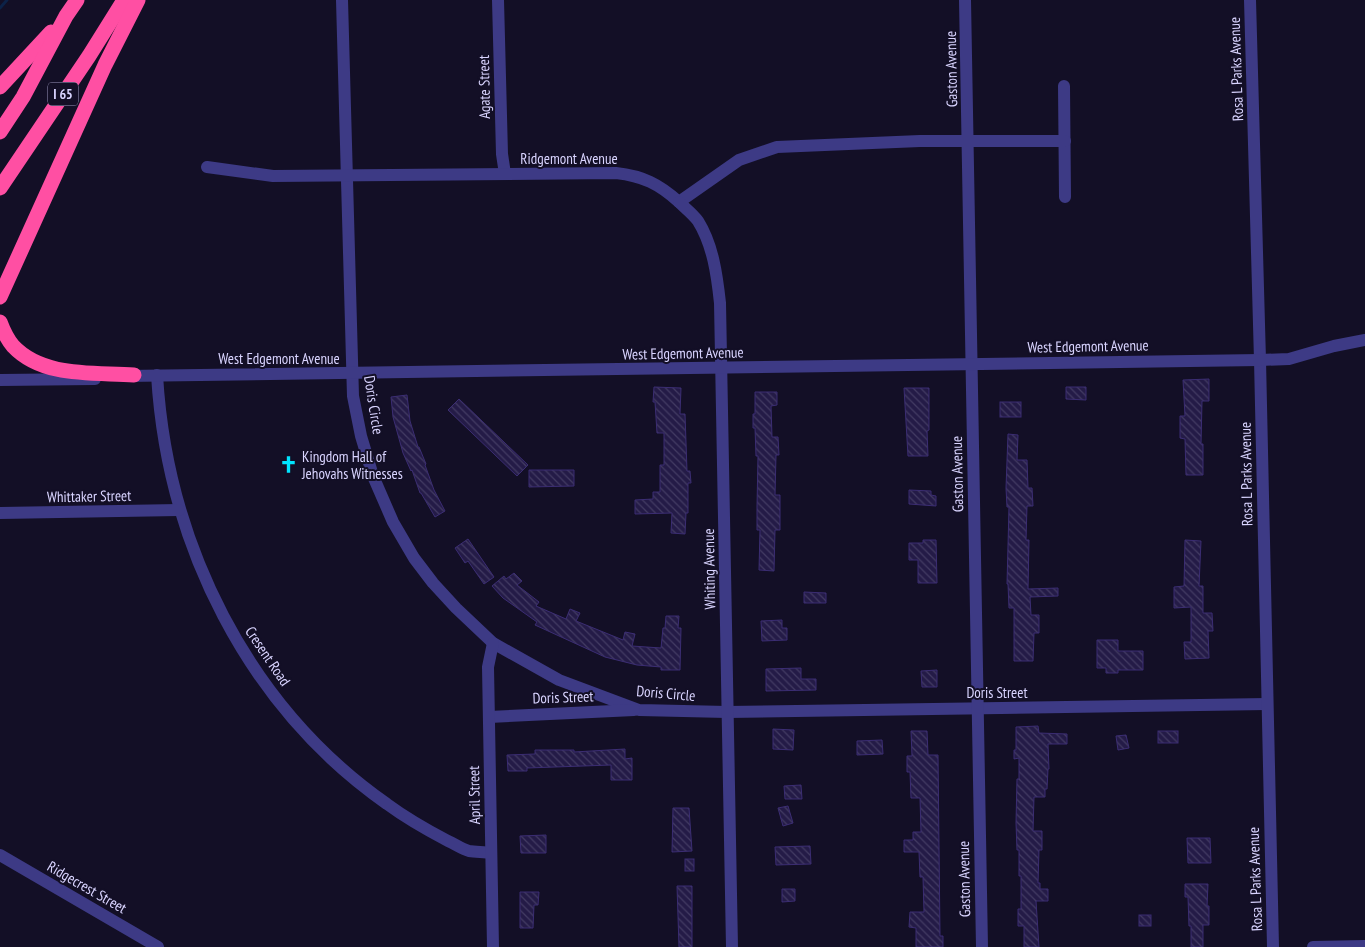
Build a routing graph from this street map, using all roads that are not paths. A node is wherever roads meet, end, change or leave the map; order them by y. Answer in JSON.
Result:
{"nodes":[{"id":1,"x":77,"y":0,"type":"edge"},
{"id":2,"x":124,"y":0,"type":"edge"},
{"id":3,"x":138,"y":0,"type":"edge"},
{"id":4,"x":342,"y":0,"type":"edge"},
{"id":5,"x":498,"y":0,"type":"edge"},
{"id":6,"x":965,"y":0,"type":"edge"},
{"id":7,"x":1250,"y":0,"type":"edge"},
{"id":8,"x":66,"y":16,"type":"junction"},
{"id":9,"x":1064,"y":86,"type":"dead end"},
{"id":10,"x":0,"y":87,"type":"edge"},
{"id":11,"x":0,"y":132,"type":"edge"},
{"id":12,"x":1065,"y":141,"type":"junction"},
{"id":13,"x":968,"y":142,"type":"junction"},
{"id":14,"x":207,"y":167,"type":"dead end"},
{"id":15,"x":505,"y":174,"type":"junction"},
{"id":16,"x":346,"y":176,"type":"junction"},
{"id":17,"x":0,"y":188,"type":"edge"},
{"id":18,"x":1065,"y":197,"type":"dead end"},
{"id":19,"x":679,"y":202,"type":"junction"},
{"id":20,"x":2,"y":292,"type":"edge"},
{"id":21,"x":0,"y":321,"type":"edge"},
{"id":22,"x":1365,"y":340,"type":"edge"},
{"id":23,"x":1260,"y":360,"type":"junction"},
{"id":24,"x":971,"y":364,"type":"junction"},
{"id":25,"x":722,"y":368,"type":"junction"},
{"id":26,"x":353,"y":374,"type":"junction"},
{"id":27,"x":134,"y":375,"type":"junction"},
{"id":28,"x":157,"y":375,"type":"junction"},
{"id":29,"x":0,"y":380,"type":"edge"},
{"id":30,"x":179,"y":510,"type":"junction"},
{"id":31,"x":0,"y":514,"type":"edge"},
{"id":32,"x":493,"y":643,"type":"junction"},
{"id":33,"x":1267,"y":704,"type":"junction"},
{"id":34,"x":978,"y":708,"type":"junction"},
{"id":35,"x":639,"y":710,"type":"junction"},
{"id":36,"x":727,"y":712,"type":"junction"},
{"id":37,"x":489,"y":718,"type":"junction"},
{"id":38,"x":491,"y":852,"type":"junction"},
{"id":39,"x":0,"y":855,"type":"edge"},
{"id":40,"x":1365,"y":946,"type":"edge"},
{"id":41,"x":158,"y":947,"type":"edge"},
{"id":42,"x":493,"y":947,"type":"edge"},
{"id":43,"x":732,"y":947,"type":"edge"},
{"id":44,"x":982,"y":947,"type":"edge"},
{"id":45,"x":1273,"y":947,"type":"edge"},
{"id":46,"x":1313,"y":947,"type":"edge"}],
"edges":[{"from":1,"to":8,"type":"highway","number":"I 65"},
{"from":2,"to":17,"type":"highway","number":"I 65"},
{"from":3,"to":20,"type":"highway"},
{"from":4,"to":16,"type":"street","name":"Doris Circle"},
{"from":5,"to":15,"type":"street","name":"Agate Street"},
{"from":6,"to":13,"type":"street","name":"Gaston Avenue"},
{"from":7,"to":23,"type":"street","name":"Rosa L Parks Avenue"},
{"from":8,"to":10,"type":"highway"},
{"from":8,"to":11,"type":"highway","number":"I 65"},
{"from":9,"to":12,"type":"street"},
{"from":12,"to":13,"type":"street"},
{"from":12,"to":18,"type":"street"},
{"from":13,"to":19,"type":"street"},
{"from":13,"to":24,"type":"street","name":"Gaston Avenue"},
{"from":14,"to":16,"type":"street","name":"Ridgemont Avenue"},
{"from":15,"to":16,"type":"street","name":"Ridgemont Avenue"},
{"from":15,"to":19,"type":"street","name":"Ridgemont Avenue"},
{"from":16,"to":26,"type":"street","name":"Doris Circle"},
{"from":19,"to":25,"type":"street","name":"Whiting Avenue"},
{"from":20,"to":21,"type":"highway"},
{"from":21,"to":27,"type":"highway"},
{"from":22,"to":23,"type":"street","name":"West Edgemont Avenue"},
{"from":23,"to":24,"type":"street","name":"West Edgemont Avenue"},
{"from":23,"to":33,"type":"street","name":"Rosa L Parks Avenue"},
{"from":24,"to":25,"type":"street","name":"West Edgemont Avenue"},
{"from":24,"to":34,"type":"street","name":"Gaston Avenue"},
{"from":25,"to":26,"type":"street","name":"West Edgemont Avenue"},
{"from":25,"to":36,"type":"street","name":"Whiting Avenue"},
{"from":26,"to":28,"type":"street","name":"West Edgemont Avenue"},
{"from":26,"to":32,"type":"street","name":"Doris Circle"},
{"from":27,"to":28,"type":"street","name":"West Edgemont Avenue"},
{"from":27,"to":29,"type":"street","name":"West Edgemont Avenue"},
{"from":28,"to":30,"type":"street","name":"Cresent Road"},
{"from":30,"to":31,"type":"street","name":"Whittaker Street"},
{"from":30,"to":38,"type":"street","name":"Cresent Road"},
{"from":32,"to":35,"type":"street","name":"Doris Circle"},
{"from":32,"to":37,"type":"street","name":"April Street"},
{"from":33,"to":34,"type":"street","name":"Doris Street"},
{"from":33,"to":45,"type":"street","name":"Rosa L Parks Avenue"},
{"from":34,"to":36,"type":"street","name":"Doris Street"},
{"from":34,"to":44,"type":"street","name":"Gaston Avenue"},
{"from":35,"to":36,"type":"street","name":"Doris Circle"},
{"from":35,"to":37,"type":"street","name":"Doris Street"},
{"from":36,"to":43,"type":"street","name":"Whiting Avenue"},
{"from":37,"to":38,"type":"street","name":"April Street"},
{"from":38,"to":42,"type":"street","name":"April Street"},
{"from":39,"to":41,"type":"street","name":"Ridgecrest Street"},
{"from":40,"to":46,"type":"street"}]}
